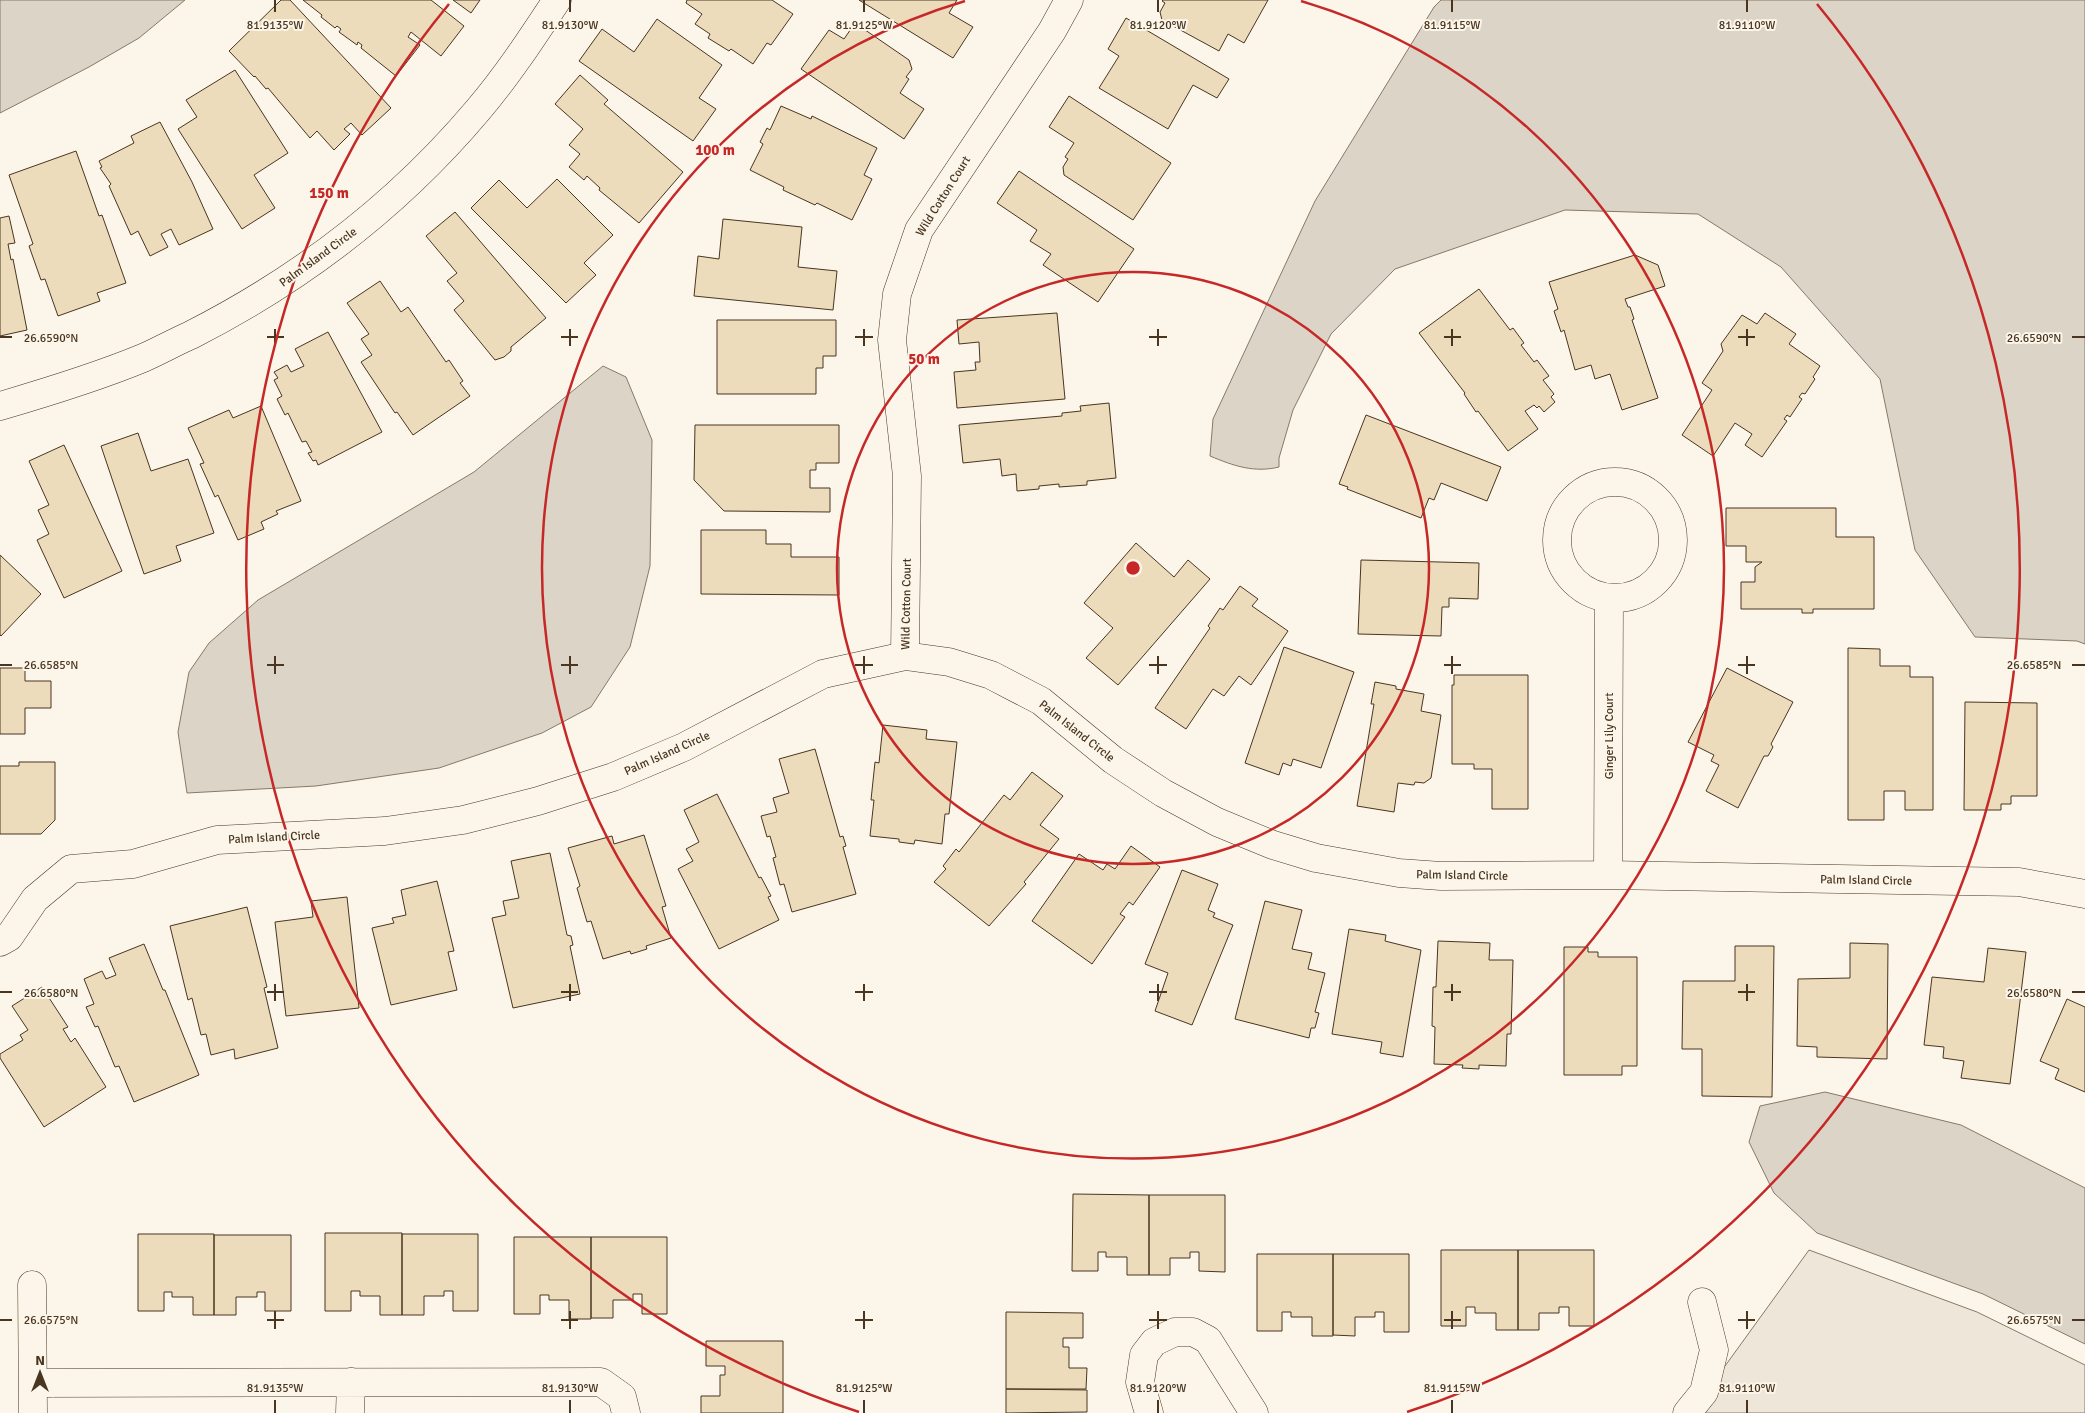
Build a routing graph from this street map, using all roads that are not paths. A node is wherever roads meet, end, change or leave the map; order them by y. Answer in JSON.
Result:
{"nodes":[{"id":1,"x":557,"y":0,"type":"edge"},
{"id":2,"x":1069,"y":0,"type":"edge"},
{"id":3,"x":0,"y":406,"type":"edge"},
{"id":4,"x":1610,"y":598,"type":"junction"},
{"id":5,"x":905,"y":656,"type":"junction"},
{"id":6,"x":1608,"y":875,"type":"junction"},
{"id":7,"x":2085,"y":894,"type":"edge"},
{"id":8,"x":0,"y":942,"type":"edge"},
{"id":9,"x":32,"y":1285,"type":"dead end"},
{"id":10,"x":1702,"y":1302,"type":"dead end"},
{"id":11,"x":351,"y":1382,"type":"junction"},
{"id":12,"x":33,"y":1383,"type":"junction"},
{"id":13,"x":33,"y":1413,"type":"edge"},
{"id":14,"x":350,"y":1413,"type":"edge"},
{"id":15,"x":626,"y":1413,"type":"edge"},
{"id":16,"x":1149,"y":1413,"type":"edge"},
{"id":17,"x":1254,"y":1413,"type":"edge"},
{"id":18,"x":1687,"y":1413,"type":"edge"}],
"edges":[{"from":1,"to":3,"type":"street","name":"Palm Island Circle"},
{"from":2,"to":5,"type":"street","name":"Wild Cotton Court"},
{"from":4,"to":4,"type":"street"},
{"from":4,"to":6,"type":"street","name":"Ginger Lily Court"},
{"from":5,"to":6,"type":"street","name":"Palm Island Circle"},
{"from":5,"to":8,"type":"street","name":"Palm Island Circle"},
{"from":6,"to":7,"type":"street","name":"Palm Island Circle"},
{"from":9,"to":12,"type":"street"},
{"from":10,"to":18,"type":"street"},
{"from":11,"to":12,"type":"street"},
{"from":11,"to":14,"type":"street"},
{"from":11,"to":15,"type":"street"},
{"from":12,"to":13,"type":"street"},
{"from":16,"to":17,"type":"street"}]}
